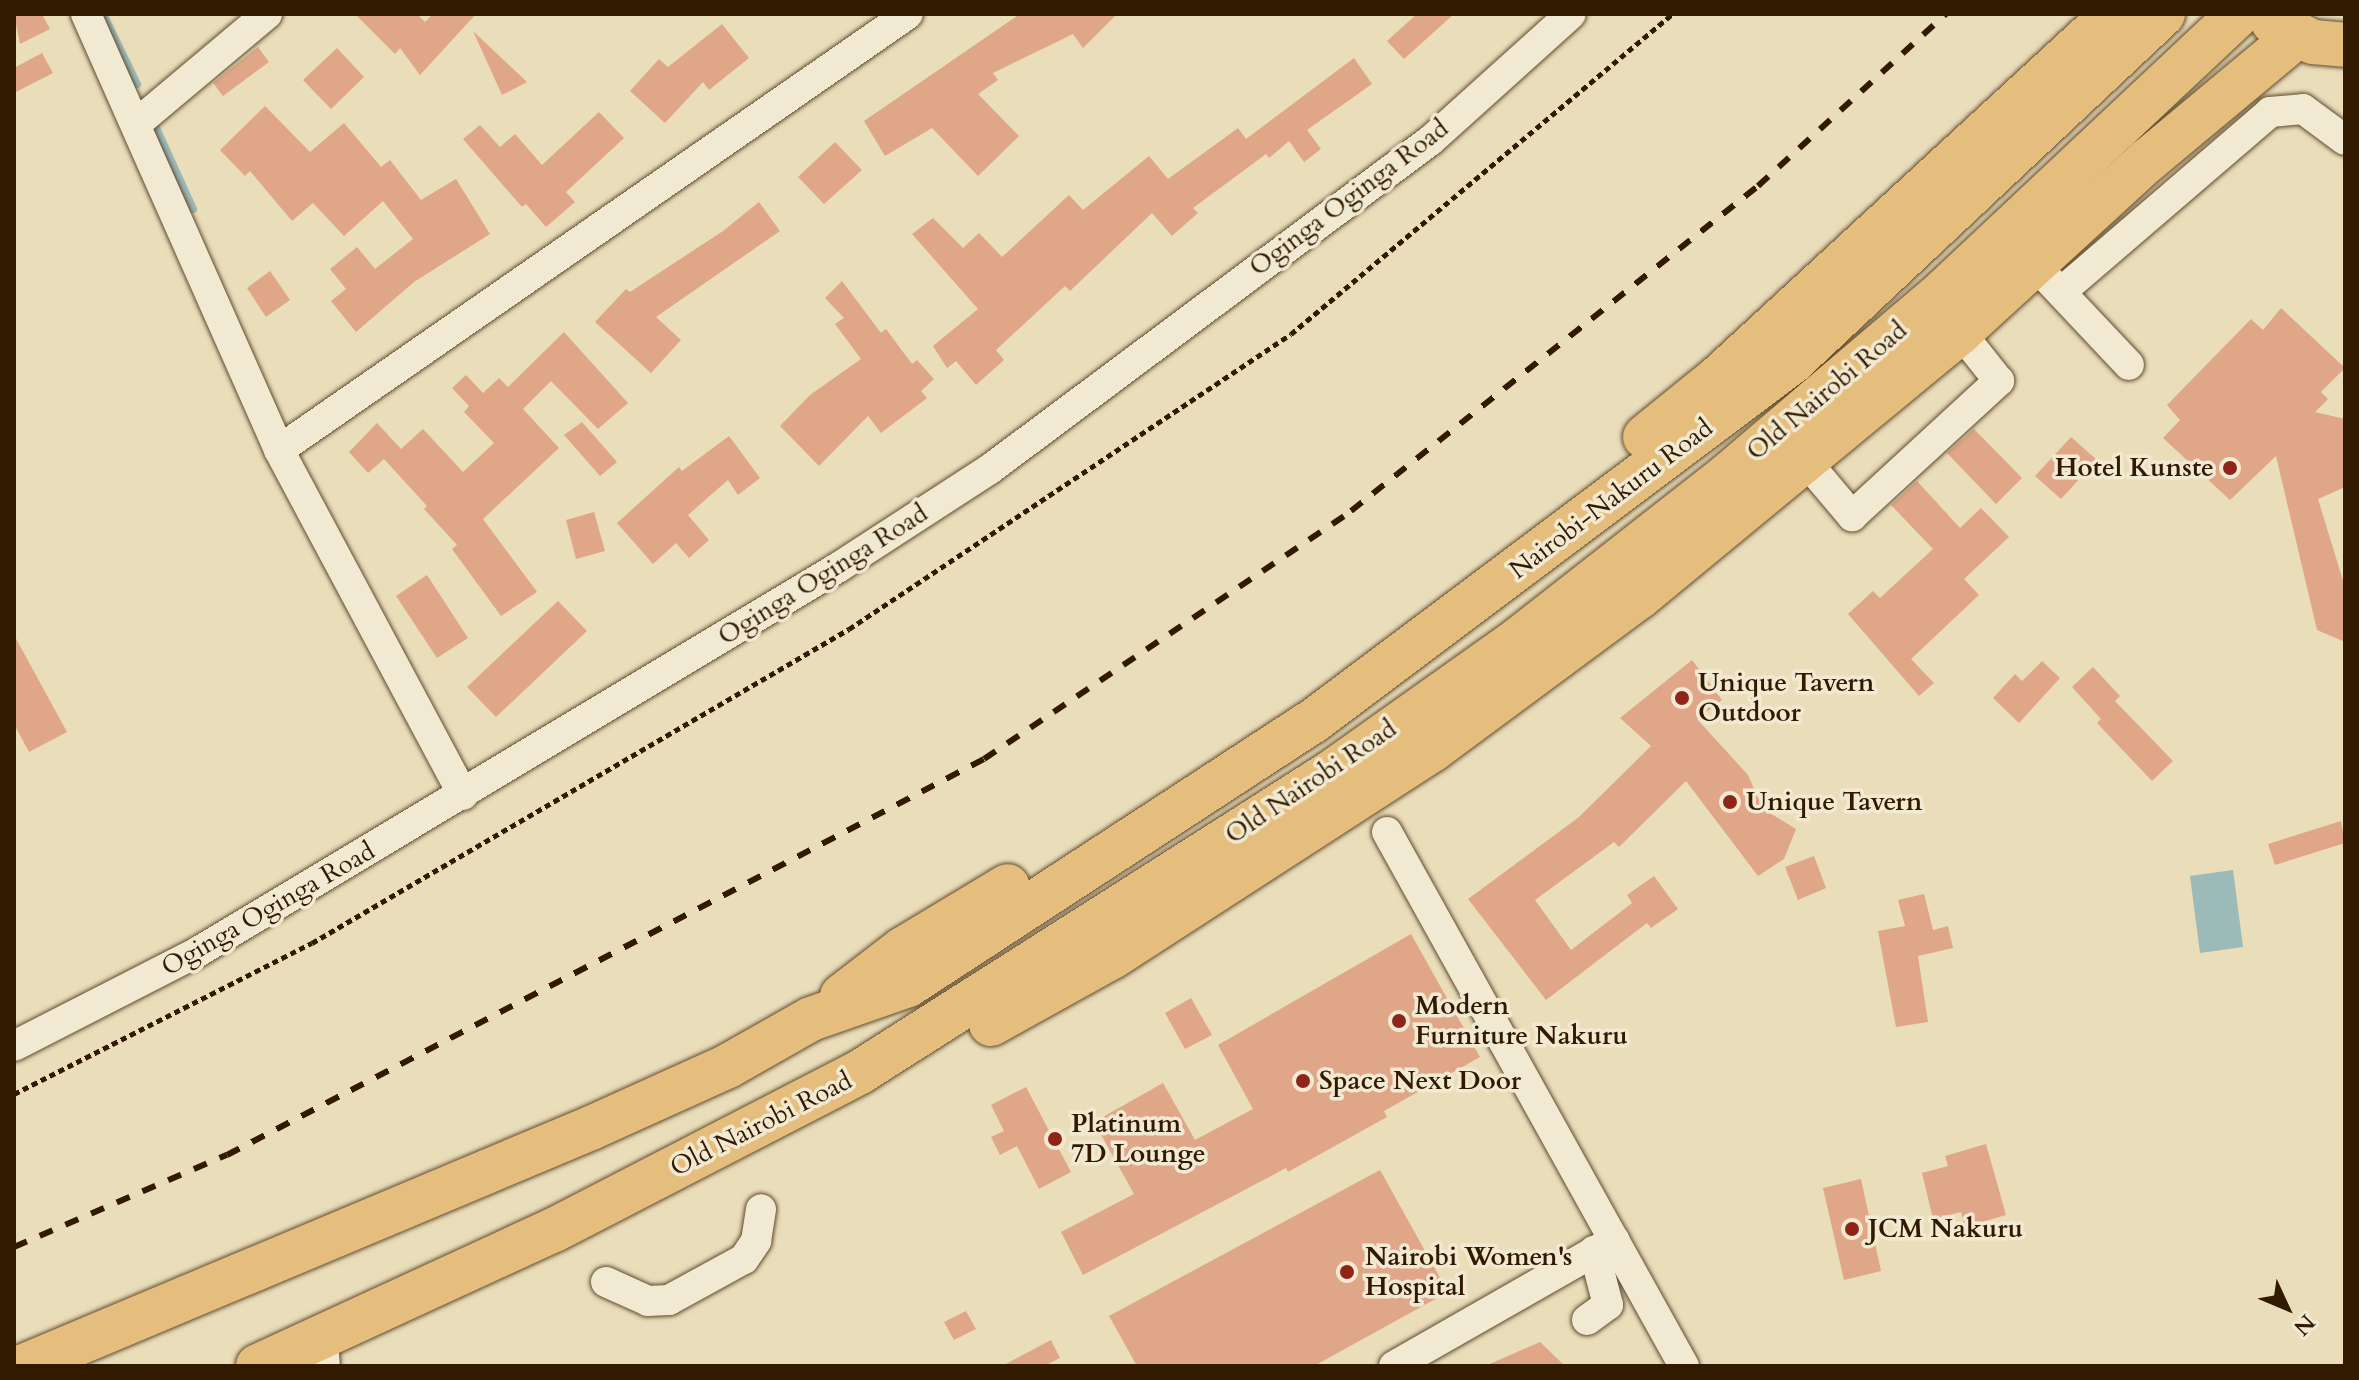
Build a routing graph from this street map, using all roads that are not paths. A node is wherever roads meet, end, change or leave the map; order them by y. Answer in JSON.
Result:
{"nodes":[{"id":1,"x":86,"y":14,"type":"edge"},
{"id":2,"x":267,"y":14,"type":"edge"},
{"id":3,"x":908,"y":14,"type":"edge"},
{"id":4,"x":1571,"y":14,"type":"edge"},
{"id":5,"x":2113,"y":14,"type":"edge"},
{"id":6,"x":2163,"y":14,"type":"edge"},
{"id":7,"x":2239,"y":14,"type":"edge"},
{"id":8,"x":2281,"y":25,"type":"edge"},
{"id":9,"x":2345,"y":45,"type":"edge"},
{"id":10,"x":136,"y":124,"type":"junction"},
{"id":11,"x":2345,"y":140,"type":"edge"},
{"id":12,"x":2048,"y":278,"type":"junction"},
{"id":13,"x":1960,"y":332,"type":"junction"},
{"id":14,"x":2129,"y":365,"type":"dead end"},
{"id":15,"x":279,"y":450,"type":"junction"},
{"id":16,"x":1804,"y":459,"type":"junction"},
{"id":17,"x":463,"y":795,"type":"junction"},
{"id":18,"x":1387,"y":832,"type":"dead end"},
{"id":19,"x":811,"y":1019,"type":"junction"},
{"id":20,"x":14,"y":1046,"type":"edge"},
{"id":21,"x":860,"y":1072,"type":"junction"},
{"id":22,"x":761,"y":1209,"type":"dead end"},
{"id":23,"x":1605,"y":1245,"type":"junction"},
{"id":24,"x":606,"y":1282,"type":"dead end"},
{"id":25,"x":1587,"y":1320,"type":"dead end"},
{"id":26,"x":324,"y":1353,"type":"edge"},
{"id":27,"x":24,"y":1366,"type":"edge"},
{"id":28,"x":258,"y":1366,"type":"edge"},
{"id":29,"x":1394,"y":1366,"type":"edge"},
{"id":30,"x":1684,"y":1366,"type":"edge"}],
"edges":[{"from":1,"to":10,"type":"street"},
{"from":2,"to":10,"type":"street"},
{"from":3,"to":15,"type":"street"},
{"from":4,"to":17,"type":"street","name":"Oginga Oginga Road"},
{"from":5,"to":19,"type":"highway"},
{"from":6,"to":19,"type":"highway","name":"Nairobi-Nakuru Road"},
{"from":7,"to":21,"type":"highway","name":"Old Nairobi Road"},
{"from":8,"to":9,"type":"highway"},
{"from":8,"to":12,"type":"highway"},
{"from":10,"to":15,"type":"street"},
{"from":11,"to":12,"type":"street"},
{"from":12,"to":13,"type":"highway"},
{"from":12,"to":14,"type":"street"},
{"from":13,"to":16,"type":"highway"},
{"from":13,"to":16,"type":"street"},
{"from":15,"to":17,"type":"street"},
{"from":16,"to":21,"type":"highway"},
{"from":17,"to":20,"type":"street","name":"Oginga Oginga Road"},
{"from":18,"to":23,"type":"street"},
{"from":19,"to":27,"type":"highway"},
{"from":21,"to":26,"type":"highway","name":"Old Nairobi Road"},
{"from":22,"to":24,"type":"street"},
{"from":23,"to":25,"type":"street"},
{"from":23,"to":29,"type":"street"},
{"from":23,"to":30,"type":"street"},
{"from":26,"to":28,"type":"highway","name":"Old Nairobi Road"}]}
